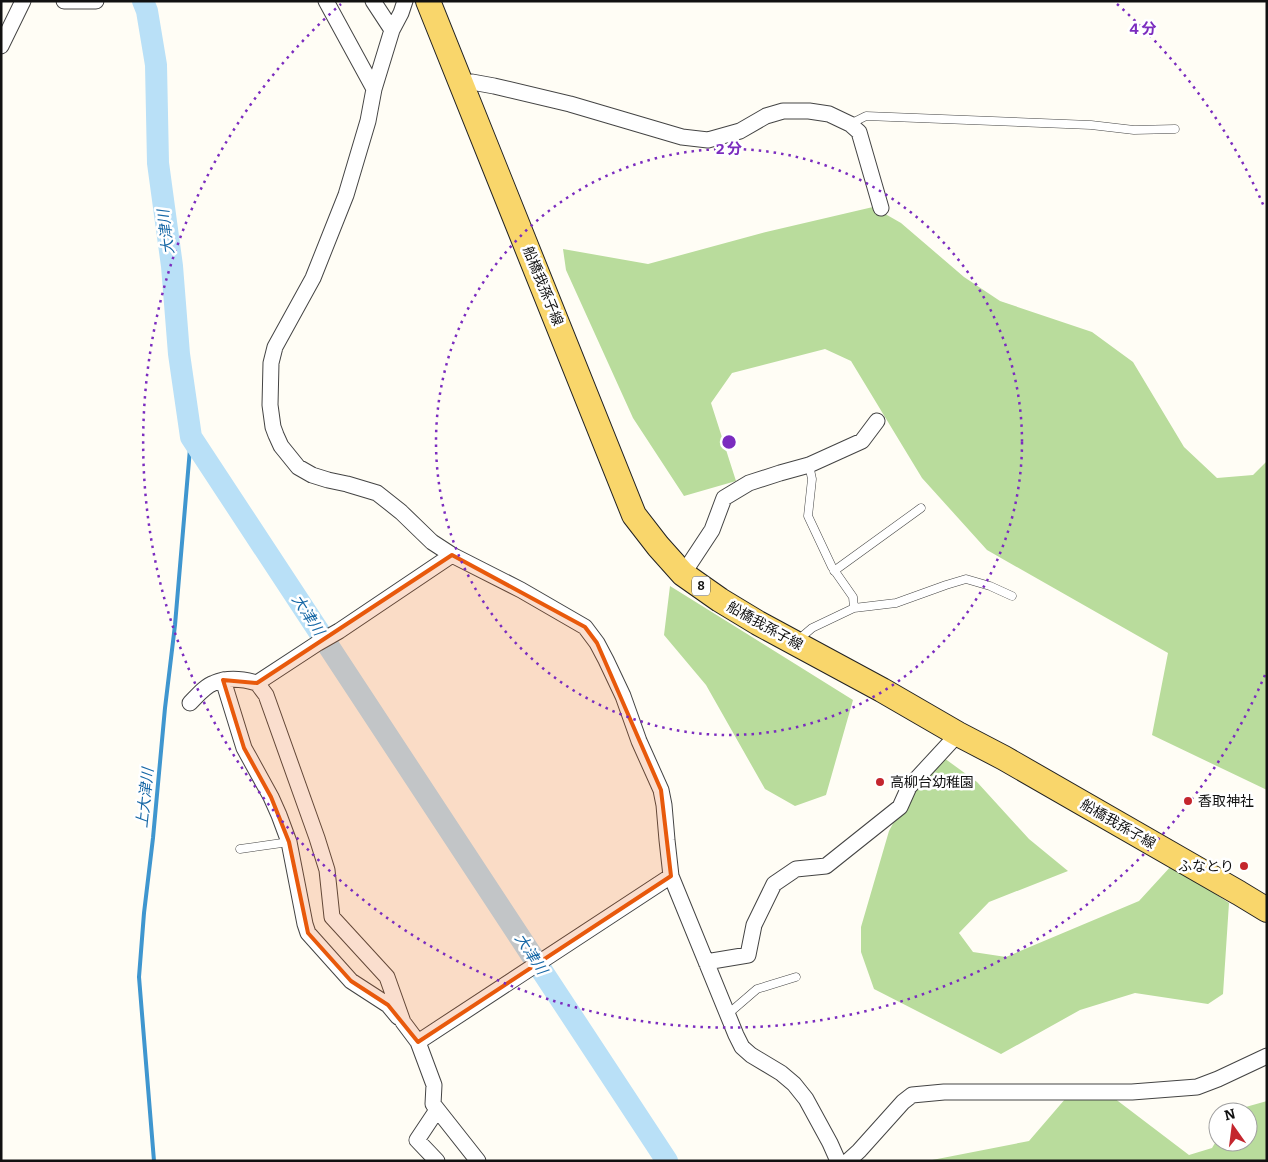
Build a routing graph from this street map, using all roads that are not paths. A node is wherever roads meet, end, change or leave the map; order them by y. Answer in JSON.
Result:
{"nodes":[{"id":1,"x":23,"y":1,"type":"edge"},
{"id":2,"x":64,"y":1,"type":"edge"},
{"id":3,"x":96,"y":1,"type":"edge"},
{"id":4,"x":326,"y":1,"type":"edge"},
{"id":5,"x":373,"y":1,"type":"edge"},
{"id":6,"x":405,"y":1,"type":"edge"},
{"id":7,"x":428,"y":1,"type":"edge"},
{"id":8,"x":392,"y":30,"type":"junction"},
{"id":9,"x":1,"y":46,"type":"edge"},
{"id":10,"x":463,"y":86,"type":"junction"},
{"id":11,"x":374,"y":89,"type":"junction"},
{"id":12,"x":850,"y":124,"type":"junction"},
{"id":13,"x":1175,"y":129,"type":"dead end"},
{"id":14,"x":881,"y":208,"type":"dead end"},
{"id":15,"x":877,"y":421,"type":"dead end"},
{"id":16,"x":809,"y":466,"type":"junction"},
{"id":17,"x":921,"y":508,"type":"dead end"},
{"id":18,"x":452,"y":555,"type":"junction"},
{"id":19,"x":834,"y":571,"type":"junction"},
{"id":20,"x":683,"y":574,"type":"junction"},
{"id":21,"x":1012,"y":596,"type":"dead end"},
{"id":22,"x":854,"y":608,"type":"junction"},
{"id":23,"x":795,"y":643,"type":"junction"},
{"id":24,"x":222,"y":680,"type":"junction"},
{"id":25,"x":257,"y":683,"type":"junction"},
{"id":26,"x":190,"y":703,"type":"dead end"},
{"id":27,"x":958,"y":734,"type":"junction"},
{"id":28,"x":289,"y":842,"type":"junction"},
{"id":29,"x":240,"y":849,"type":"dead end"},
{"id":30,"x":671,"y":876,"type":"junction"},
{"id":31,"x":1267,"y":910,"type":"edge"},
{"id":32,"x":706,"y":962,"type":"junction"},
{"id":33,"x":796,"y":977,"type":"dead end"},
{"id":34,"x":728,"y":1014,"type":"junction"},
{"id":35,"x":403,"y":1022,"type":"junction"},
{"id":36,"x":418,"y":1042,"type":"junction"},
{"id":37,"x":1267,"y":1056,"type":"edge"},
{"id":38,"x":437,"y":1110,"type":"junction"},
{"id":39,"x":437,"y":1161,"type":"edge"},
{"id":40,"x":478,"y":1161,"type":"edge"},
{"id":41,"x":838,"y":1161,"type":"edge"},
{"id":42,"x":848,"y":1161,"type":"edge"}],
"edges":[{"from":1,"to":9,"type":"street"},
{"from":2,"to":3,"type":"street"},
{"from":4,"to":11,"type":"street"},
{"from":5,"to":8,"type":"street"},
{"from":6,"to":8,"type":"street"},
{"from":7,"to":10,"type":"main road","name":"船橋我孫子線","number":"8"},
{"from":8,"to":11,"type":"street"},
{"from":10,"to":12,"type":"street"},
{"from":10,"to":20,"type":"main road","name":"船橋我孫子線","number":"8"},
{"from":11,"to":18,"type":"street"},
{"from":12,"to":13,"type":"lane"},
{"from":12,"to":14,"type":"street"},
{"from":15,"to":16,"type":"street"},
{"from":16,"to":19,"type":"lane"},
{"from":16,"to":20,"type":"street"},
{"from":17,"to":19,"type":"lane"},
{"from":18,"to":25,"type":"street"},
{"from":18,"to":30,"type":"street"},
{"from":19,"to":22,"type":"lane"},
{"from":20,"to":23,"type":"main road","name":"船橋我孫子線","number":"8"},
{"from":21,"to":22,"type":"lane"},
{"from":22,"to":23,"type":"lane"},
{"from":23,"to":27,"type":"main road","name":"船橋我孫子線","number":"8"},
{"from":24,"to":25,"type":"street"},
{"from":24,"to":26,"type":"street"},
{"from":24,"to":28,"type":"street"},
{"from":25,"to":35,"type":"street"},
{"from":27,"to":31,"type":"main road","name":"船橋我孫子線","number":"8"},
{"from":27,"to":32,"type":"street"},
{"from":28,"to":29,"type":"lane"},
{"from":28,"to":35,"type":"street"},
{"from":30,"to":32,"type":"street"},
{"from":30,"to":36,"type":"street"},
{"from":32,"to":34,"type":"street"},
{"from":33,"to":34,"type":"lane"},
{"from":34,"to":41,"type":"street"},
{"from":35,"to":36,"type":"street"},
{"from":36,"to":38,"type":"street"},
{"from":37,"to":42,"type":"street"},
{"from":38,"to":39,"type":"street"},
{"from":38,"to":40,"type":"street"}]}
